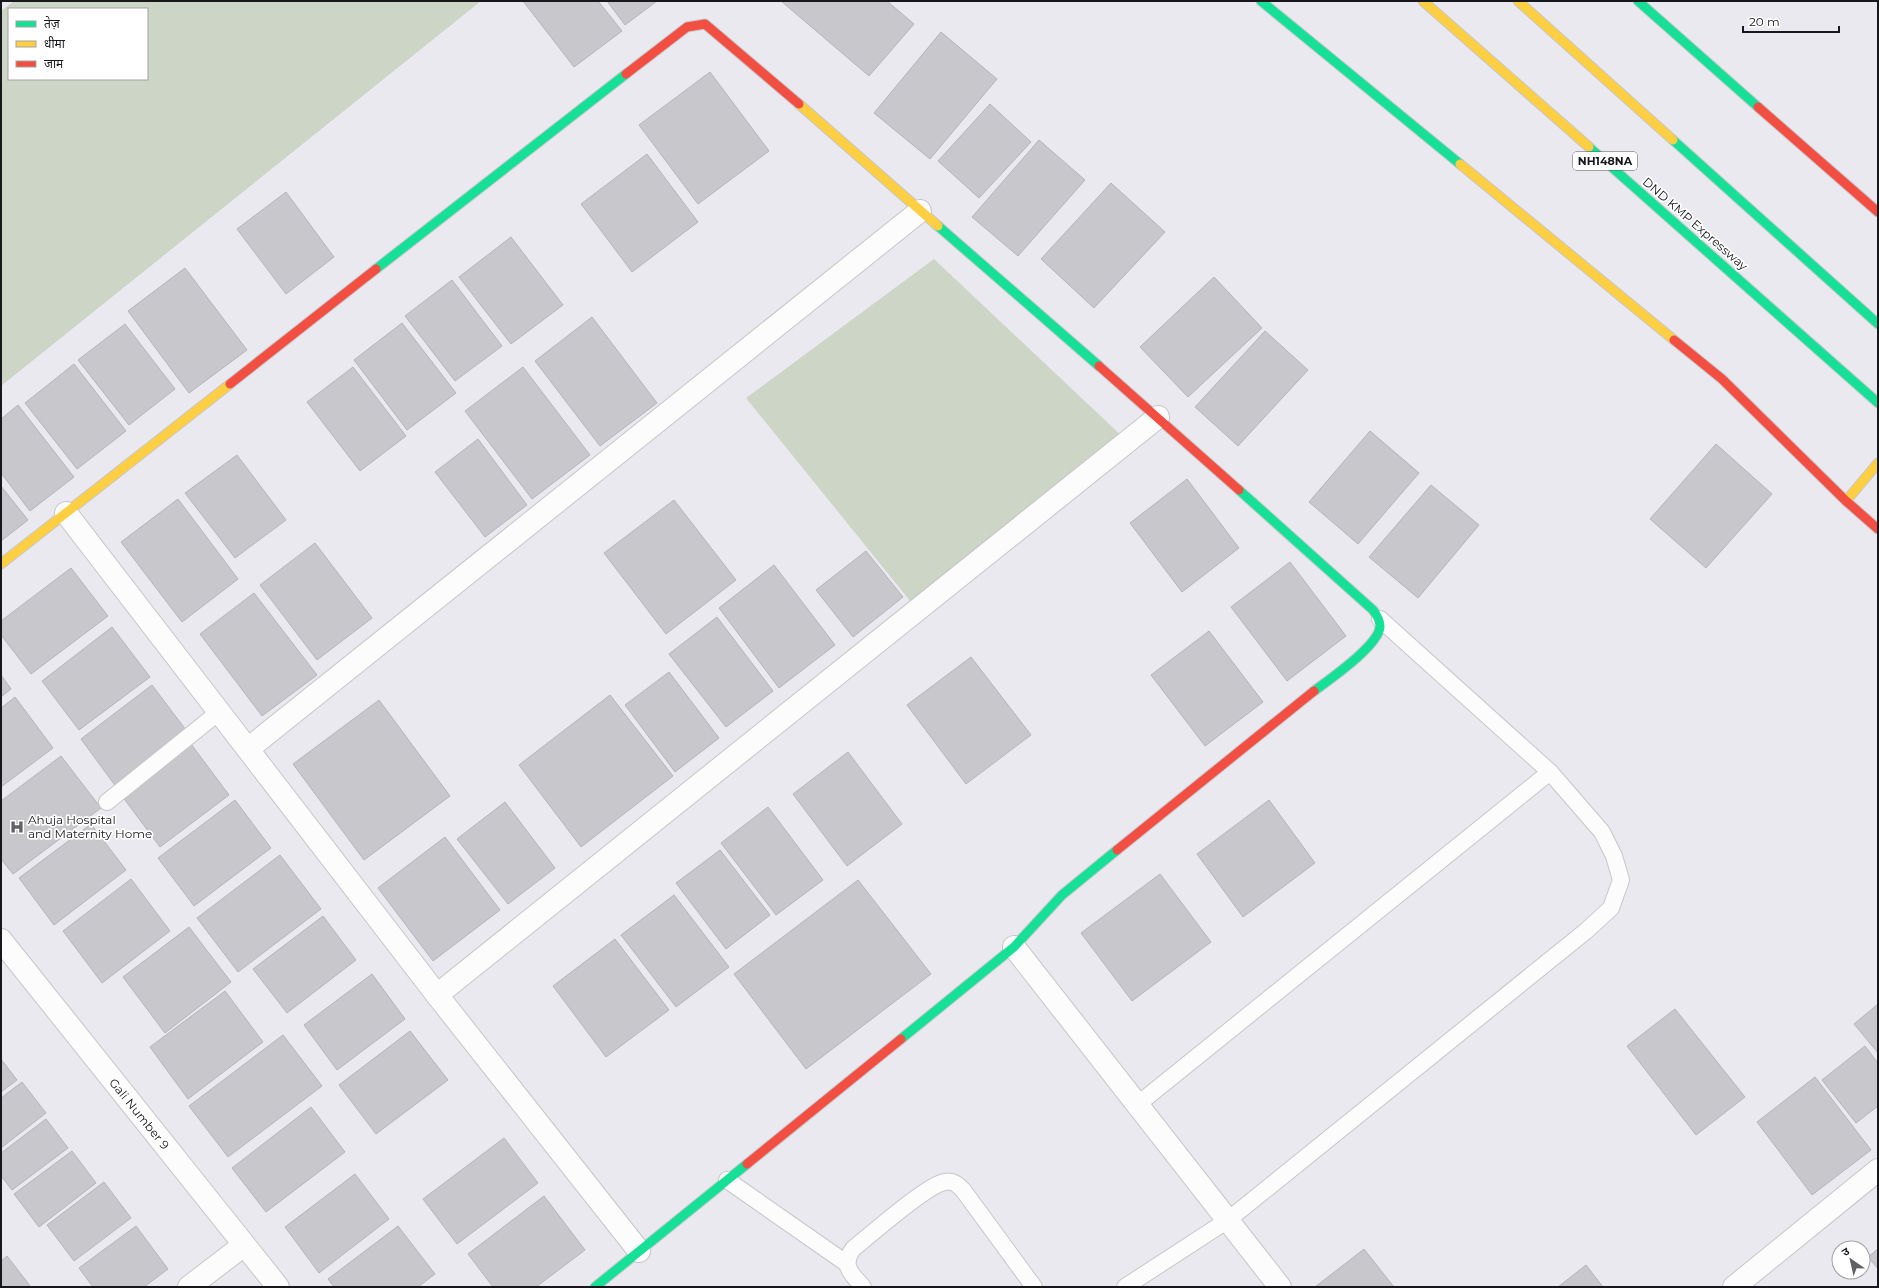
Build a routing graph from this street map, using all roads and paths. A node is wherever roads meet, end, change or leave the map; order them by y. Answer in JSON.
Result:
{"nodes":[{"id":1,"x":1261,"y":1,"type":"edge"},
{"id":2,"x":1423,"y":1,"type":"edge"},
{"id":3,"x":1518,"y":1,"type":"edge"},
{"id":4,"x":1638,"y":1,"type":"edge"},
{"id":5,"x":920,"y":211,"type":"junction"},
{"id":6,"x":1878,"y":212,"type":"edge"},
{"id":7,"x":1878,"y":324,"type":"edge"},
{"id":8,"x":1878,"y":403,"type":"edge"},
{"id":9,"x":1158,"y":417,"type":"junction"},
{"id":10,"x":1878,"y":463,"type":"edge"},
{"id":11,"x":1846,"y":501,"type":"junction"},
{"id":12,"x":66,"y":514,"type":"junction"},
{"id":13,"x":1878,"y":529,"type":"edge"},
{"id":14,"x":1,"y":564,"type":"edge"},
{"id":15,"x":1380,"y":619,"type":"junction"},
{"id":16,"x":219,"y":712,"type":"junction"},
{"id":17,"x":248,"y":749,"type":"junction"},
{"id":18,"x":1550,"y":772,"type":"junction"},
{"id":19,"x":108,"y":802,"type":"dead end"},
{"id":20,"x":1,"y":940,"type":"edge"},
{"id":21,"x":1014,"y":947,"type":"junction"},
{"id":22,"x":437,"y":995,"type":"junction"},
{"id":23,"x":1137,"y":1105,"type":"junction"},
{"id":24,"x":1878,"y":1170,"type":"edge"},
{"id":25,"x":727,"y":1180,"type":"junction"},
{"id":26,"x":1228,"y":1220,"type":"junction"},
{"id":27,"x":244,"y":1244,"type":"junction"},
{"id":28,"x":639,"y":1251,"type":"junction"},
{"id":29,"x":846,"y":1263,"type":"junction"},
{"id":30,"x":189,"y":1287,"type":"edge"},
{"id":31,"x":278,"y":1287,"type":"edge"},
{"id":32,"x":595,"y":1287,"type":"edge"},
{"id":33,"x":862,"y":1287,"type":"edge"},
{"id":34,"x":1034,"y":1287,"type":"edge"},
{"id":35,"x":1125,"y":1287,"type":"edge"},
{"id":36,"x":1280,"y":1287,"type":"edge"},
{"id":37,"x":1734,"y":1287,"type":"edge"}],
"edges":[{"from":1,"to":11,"type":"main road"},
{"from":2,"to":8,"type":"main road","name":"DND KMP Expressway","number":"NH148NA"},
{"from":3,"to":7,"type":"main road"},
{"from":4,"to":6,"type":"main road"},
{"from":5,"to":9,"type":"main road"},
{"from":5,"to":12,"type":"main road"},
{"from":5,"to":17,"type":"street"},
{"from":9,"to":15,"type":"main road"},
{"from":9,"to":22,"type":"street"},
{"from":10,"to":11,"type":"main road"},
{"from":11,"to":13,"type":"main road"},
{"from":12,"to":14,"type":"main road"},
{"from":12,"to":16,"type":"street"},
{"from":15,"to":18,"type":"lane"},
{"from":15,"to":21,"type":"main road"},
{"from":16,"to":17,"type":"street"},
{"from":16,"to":19,"type":"lane"},
{"from":17,"to":22,"type":"street"},
{"from":18,"to":23,"type":"lane"},
{"from":18,"to":26,"type":"lane"},
{"from":20,"to":27,"type":"street","name":"Gali Number 9"},
{"from":21,"to":23,"type":"street"},
{"from":21,"to":25,"type":"main road"},
{"from":22,"to":28,"type":"street"},
{"from":23,"to":26,"type":"street"},
{"from":24,"to":37,"type":"street"},
{"from":25,"to":28,"type":"main road"},
{"from":25,"to":29,"type":"lane"},
{"from":26,"to":35,"type":"lane"},
{"from":26,"to":36,"type":"street"},
{"from":27,"to":30,"type":"street"},
{"from":27,"to":31,"type":"street","name":"Gali Number 9"},
{"from":28,"to":32,"type":"main road"},
{"from":29,"to":33,"type":"lane"},
{"from":29,"to":34,"type":"lane"}]}
